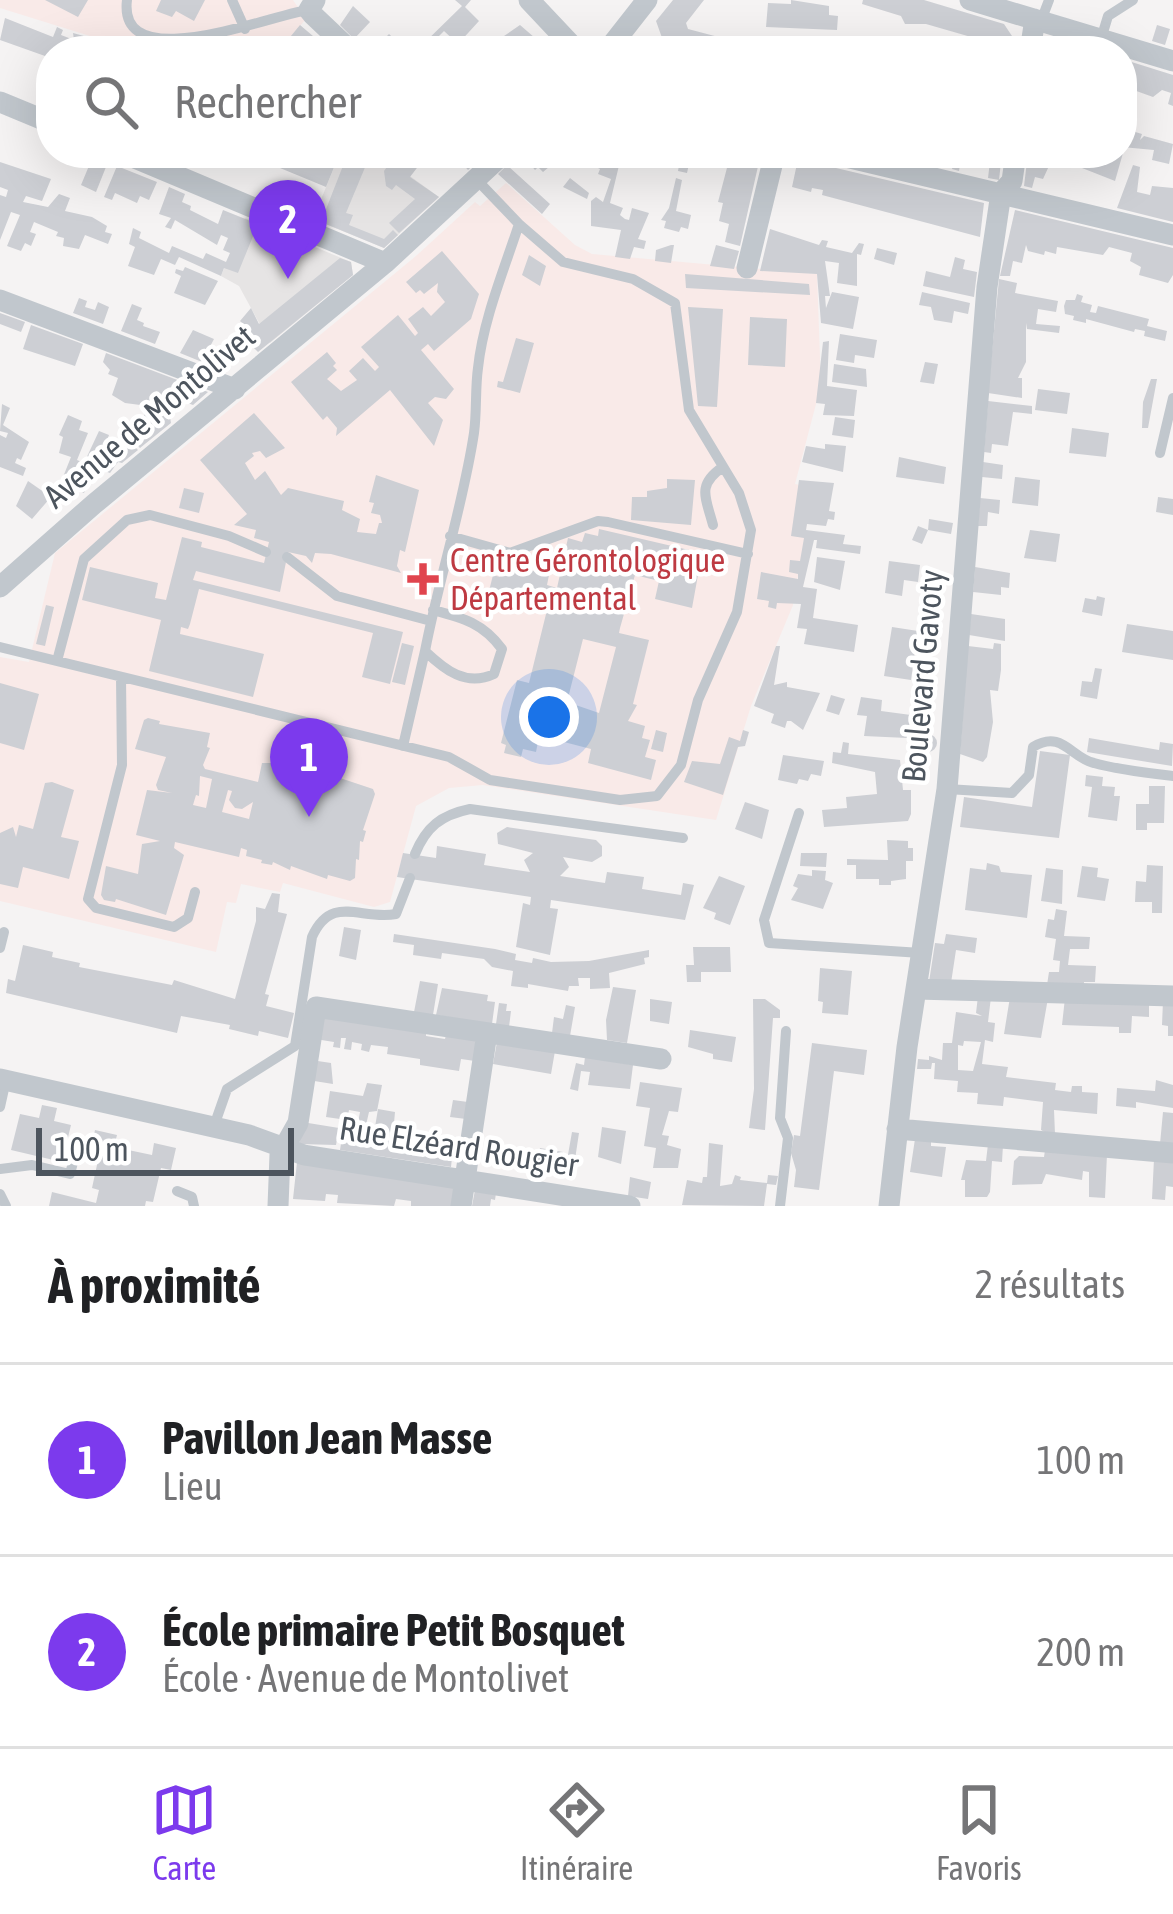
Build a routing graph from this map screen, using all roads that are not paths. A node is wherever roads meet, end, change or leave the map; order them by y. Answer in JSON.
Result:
{"nodes":[{"id":1,"x":127,"y":0,"type":"edge"},
{"id":2,"x":232,"y":0,"type":"edge"},
{"id":3,"x":529,"y":0,"type":"edge"},
{"id":4,"x":647,"y":0,"type":"edge"},
{"id":5,"x":970,"y":0,"type":"edge"},
{"id":6,"x":1133,"y":0,"type":"edge"},
{"id":7,"x":312,"y":5,"type":"edge"},
{"id":8,"x":1042,"y":14,"type":"edge"},
{"id":9,"x":245,"y":29,"type":"junction"},
{"id":10,"x":157,"y":36,"type":"edge"},
{"id":11,"x":202,"y":36,"type":"edge"},
{"id":12,"x":339,"y":36,"type":"edge"},
{"id":13,"x":563,"y":36,"type":"edge"},
{"id":14,"x":619,"y":36,"type":"edge"},
{"id":15,"x":1094,"y":36,"type":"edge"},
{"id":16,"x":1101,"y":36,"type":"edge"},
{"id":17,"x":1137,"y":50,"type":"edge"},
{"id":18,"x":1173,"y":61,"type":"edge"},
{"id":19,"x":0,"y":102,"type":"edge"},
{"id":20,"x":36,"y":117,"type":"edge"},
{"id":21,"x":159,"y":168,"type":"edge"},
{"id":22,"x":488,"y":168,"type":"edge"},
{"id":23,"x":771,"y":168,"type":"edge"},
{"id":24,"x":892,"y":168,"type":"edge"},
{"id":25,"x":1014,"y":168,"type":"edge"},
{"id":26,"x":476,"y":179,"type":"junction"},
{"id":27,"x":1001,"y":194,"type":"junction"},
{"id":28,"x":519,"y":224,"type":"junction"},
{"id":29,"x":1173,"y":235,"type":"edge"},
{"id":30,"x":385,"y":263,"type":"junction"},
{"id":31,"x":747,"y":268,"type":"dead end"},
{"id":32,"x":0,"y":300,"type":"edge"},
{"id":33,"x":235,"y":388,"type":"junction"},
{"id":34,"x":1173,"y":398,"type":"edge"},
{"id":35,"x":1160,"y":453,"type":"dead end"},
{"id":36,"x":723,"y":467,"type":"junction"},
{"id":37,"x":713,"y":525,"type":"dead end"},
{"id":38,"x":451,"y":536,"type":"junction"},
{"id":39,"x":266,"y":553,"type":"dead end"},
{"id":40,"x":748,"y":554,"type":"junction"},
{"id":41,"x":287,"y":557,"type":"dead end"},
{"id":42,"x":2,"y":580,"type":"edge"},
{"id":43,"x":432,"y":615,"type":"junction"},
{"id":44,"x":0,"y":647,"type":"edge"},
{"id":45,"x":425,"y":651,"type":"junction"},
{"id":46,"x":57,"y":661,"type":"junction"},
{"id":47,"x":122,"y":677,"type":"junction"},
{"id":48,"x":403,"y":746,"type":"junction"},
{"id":49,"x":1173,"y":776,"type":"edge"},
{"id":50,"x":946,"y":789,"type":"junction"},
{"id":51,"x":799,"y":812,"type":"dead end"},
{"id":52,"x":683,"y":838,"type":"dead end"},
{"id":53,"x":415,"y":854,"type":"dead end"},
{"id":54,"x":410,"y":878,"type":"dead end"},
{"id":55,"x":195,"y":892,"type":"dead end"},
{"id":56,"x":4,"y":932,"type":"dead end"},
{"id":57,"x":0,"y":948,"type":"edge"},
{"id":58,"x":921,"y":953,"type":"junction"},
{"id":59,"x":916,"y":989,"type":"junction"},
{"id":60,"x":1173,"y":996,"type":"edge"},
{"id":61,"x":786,"y":1031,"type":"dead end"},
{"id":62,"x":487,"y":1033,"type":"junction"},
{"id":63,"x":661,"y":1059,"type":"dead end"},
{"id":64,"x":3,"y":1080,"type":"edge"},
{"id":65,"x":0,"y":1107,"type":"edge"},
{"id":66,"x":214,"y":1126,"type":"junction"},
{"id":67,"x":897,"y":1129,"type":"junction"},
{"id":68,"x":78,"y":1143,"type":"dead end"},
{"id":69,"x":284,"y":1146,"type":"junction"},
{"id":70,"x":1173,"y":1153,"type":"edge"},
{"id":71,"x":0,"y":1169,"type":"edge"},
{"id":72,"x":465,"y":1180,"type":"junction"},
{"id":73,"x":177,"y":1190,"type":"dead end"},
{"id":74,"x":0,"y":1194,"type":"edge"},
{"id":75,"x":6,"y":1206,"type":"edge"},
{"id":76,"x":194,"y":1206,"type":"edge"},
{"id":77,"x":278,"y":1206,"type":"edge"},
{"id":78,"x":461,"y":1206,"type":"edge"},
{"id":79,"x":630,"y":1206,"type":"edge"},
{"id":80,"x":780,"y":1206,"type":"edge"},
{"id":81,"x":889,"y":1206,"type":"edge"}],
"edges":[{"from":1,"to":10,"type":"lane"},
{"from":2,"to":9,"type":"lane"},
{"from":3,"to":13,"type":"street"},
{"from":4,"to":14,"type":"street"},
{"from":5,"to":8,"type":"street"},
{"from":6,"to":16,"type":"lane"},
{"from":7,"to":9,"type":"lane"},
{"from":7,"to":12,"type":"street"},
{"from":8,"to":15,"type":"street"},
{"from":9,"to":11,"type":"lane"},
{"from":17,"to":18,"type":"street"},
{"from":19,"to":20,"type":"street"},
{"from":21,"to":30,"type":"street"},
{"from":22,"to":26,"type":"street","name":"Avenue de Montolivet"},
{"from":23,"to":31,"type":"street"},
{"from":24,"to":27,"type":"street"},
{"from":25,"to":27,"type":"street","name":"Boulevard Gavoty"},
{"from":26,"to":28,"type":"lane"},
{"from":26,"to":30,"type":"street","name":"Avenue de Montolivet"},
{"from":27,"to":29,"type":"street"},
{"from":27,"to":50,"type":"street","name":"Boulevard Gavoty"},
{"from":28,"to":36,"type":"lane"},
{"from":28,"to":38,"type":"lane"},
{"from":30,"to":33,"type":"street","name":"Avenue de Montolivet"},
{"from":32,"to":33,"type":"street"},
{"from":33,"to":42,"type":"street","name":"Avenue de Montolivet"},
{"from":34,"to":35,"type":"lane"},
{"from":36,"to":37,"type":"lane"},
{"from":36,"to":40,"type":"lane"},
{"from":38,"to":40,"type":"lane"},
{"from":38,"to":43,"type":"lane"},
{"from":39,"to":46,"type":"lane"},
{"from":40,"to":48,"type":"lane"},
{"from":41,"to":43,"type":"lane"},
{"from":43,"to":45,"type":"lane"},
{"from":43,"to":45,"type":"lane"},
{"from":44,"to":46,"type":"lane"},
{"from":45,"to":48,"type":"lane"},
{"from":46,"to":47,"type":"lane"},
{"from":47,"to":48,"type":"lane"},
{"from":47,"to":55,"type":"lane"},
{"from":49,"to":50,"type":"lane"},
{"from":50,"to":58,"type":"street","name":"Boulevard Gavoty"},
{"from":51,"to":58,"type":"lane"},
{"from":52,"to":53,"type":"lane"},
{"from":54,"to":66,"type":"lane"},
{"from":56,"to":57,"type":"lane"},
{"from":58,"to":59,"type":"street","name":"Boulevard Gavoty"},
{"from":59,"to":60,"type":"street"},
{"from":59,"to":67,"type":"street","name":"Boulevard Gavoty"},
{"from":61,"to":80,"type":"lane"},
{"from":62,"to":63,"type":"street"},
{"from":62,"to":69,"type":"street"},
{"from":62,"to":72,"type":"street"},
{"from":64,"to":65,"type":"lane"},
{"from":64,"to":66,"type":"street","name":"Rue Elzéard Rougier"},
{"from":66,"to":69,"type":"street","name":"Rue Elzéard Rougier"},
{"from":67,"to":70,"type":"street"},
{"from":67,"to":81,"type":"street","name":"Boulevard Gavoty"},
{"from":68,"to":71,"type":"lane"},
{"from":69,"to":72,"type":"street","name":"Rue Elzéard Rougier"},
{"from":69,"to":77,"type":"street"},
{"from":72,"to":78,"type":"street"},
{"from":72,"to":79,"type":"street","name":"Rue Elzéard Rougier"},
{"from":73,"to":76,"type":"lane"},
{"from":74,"to":75,"type":"lane"}]}
